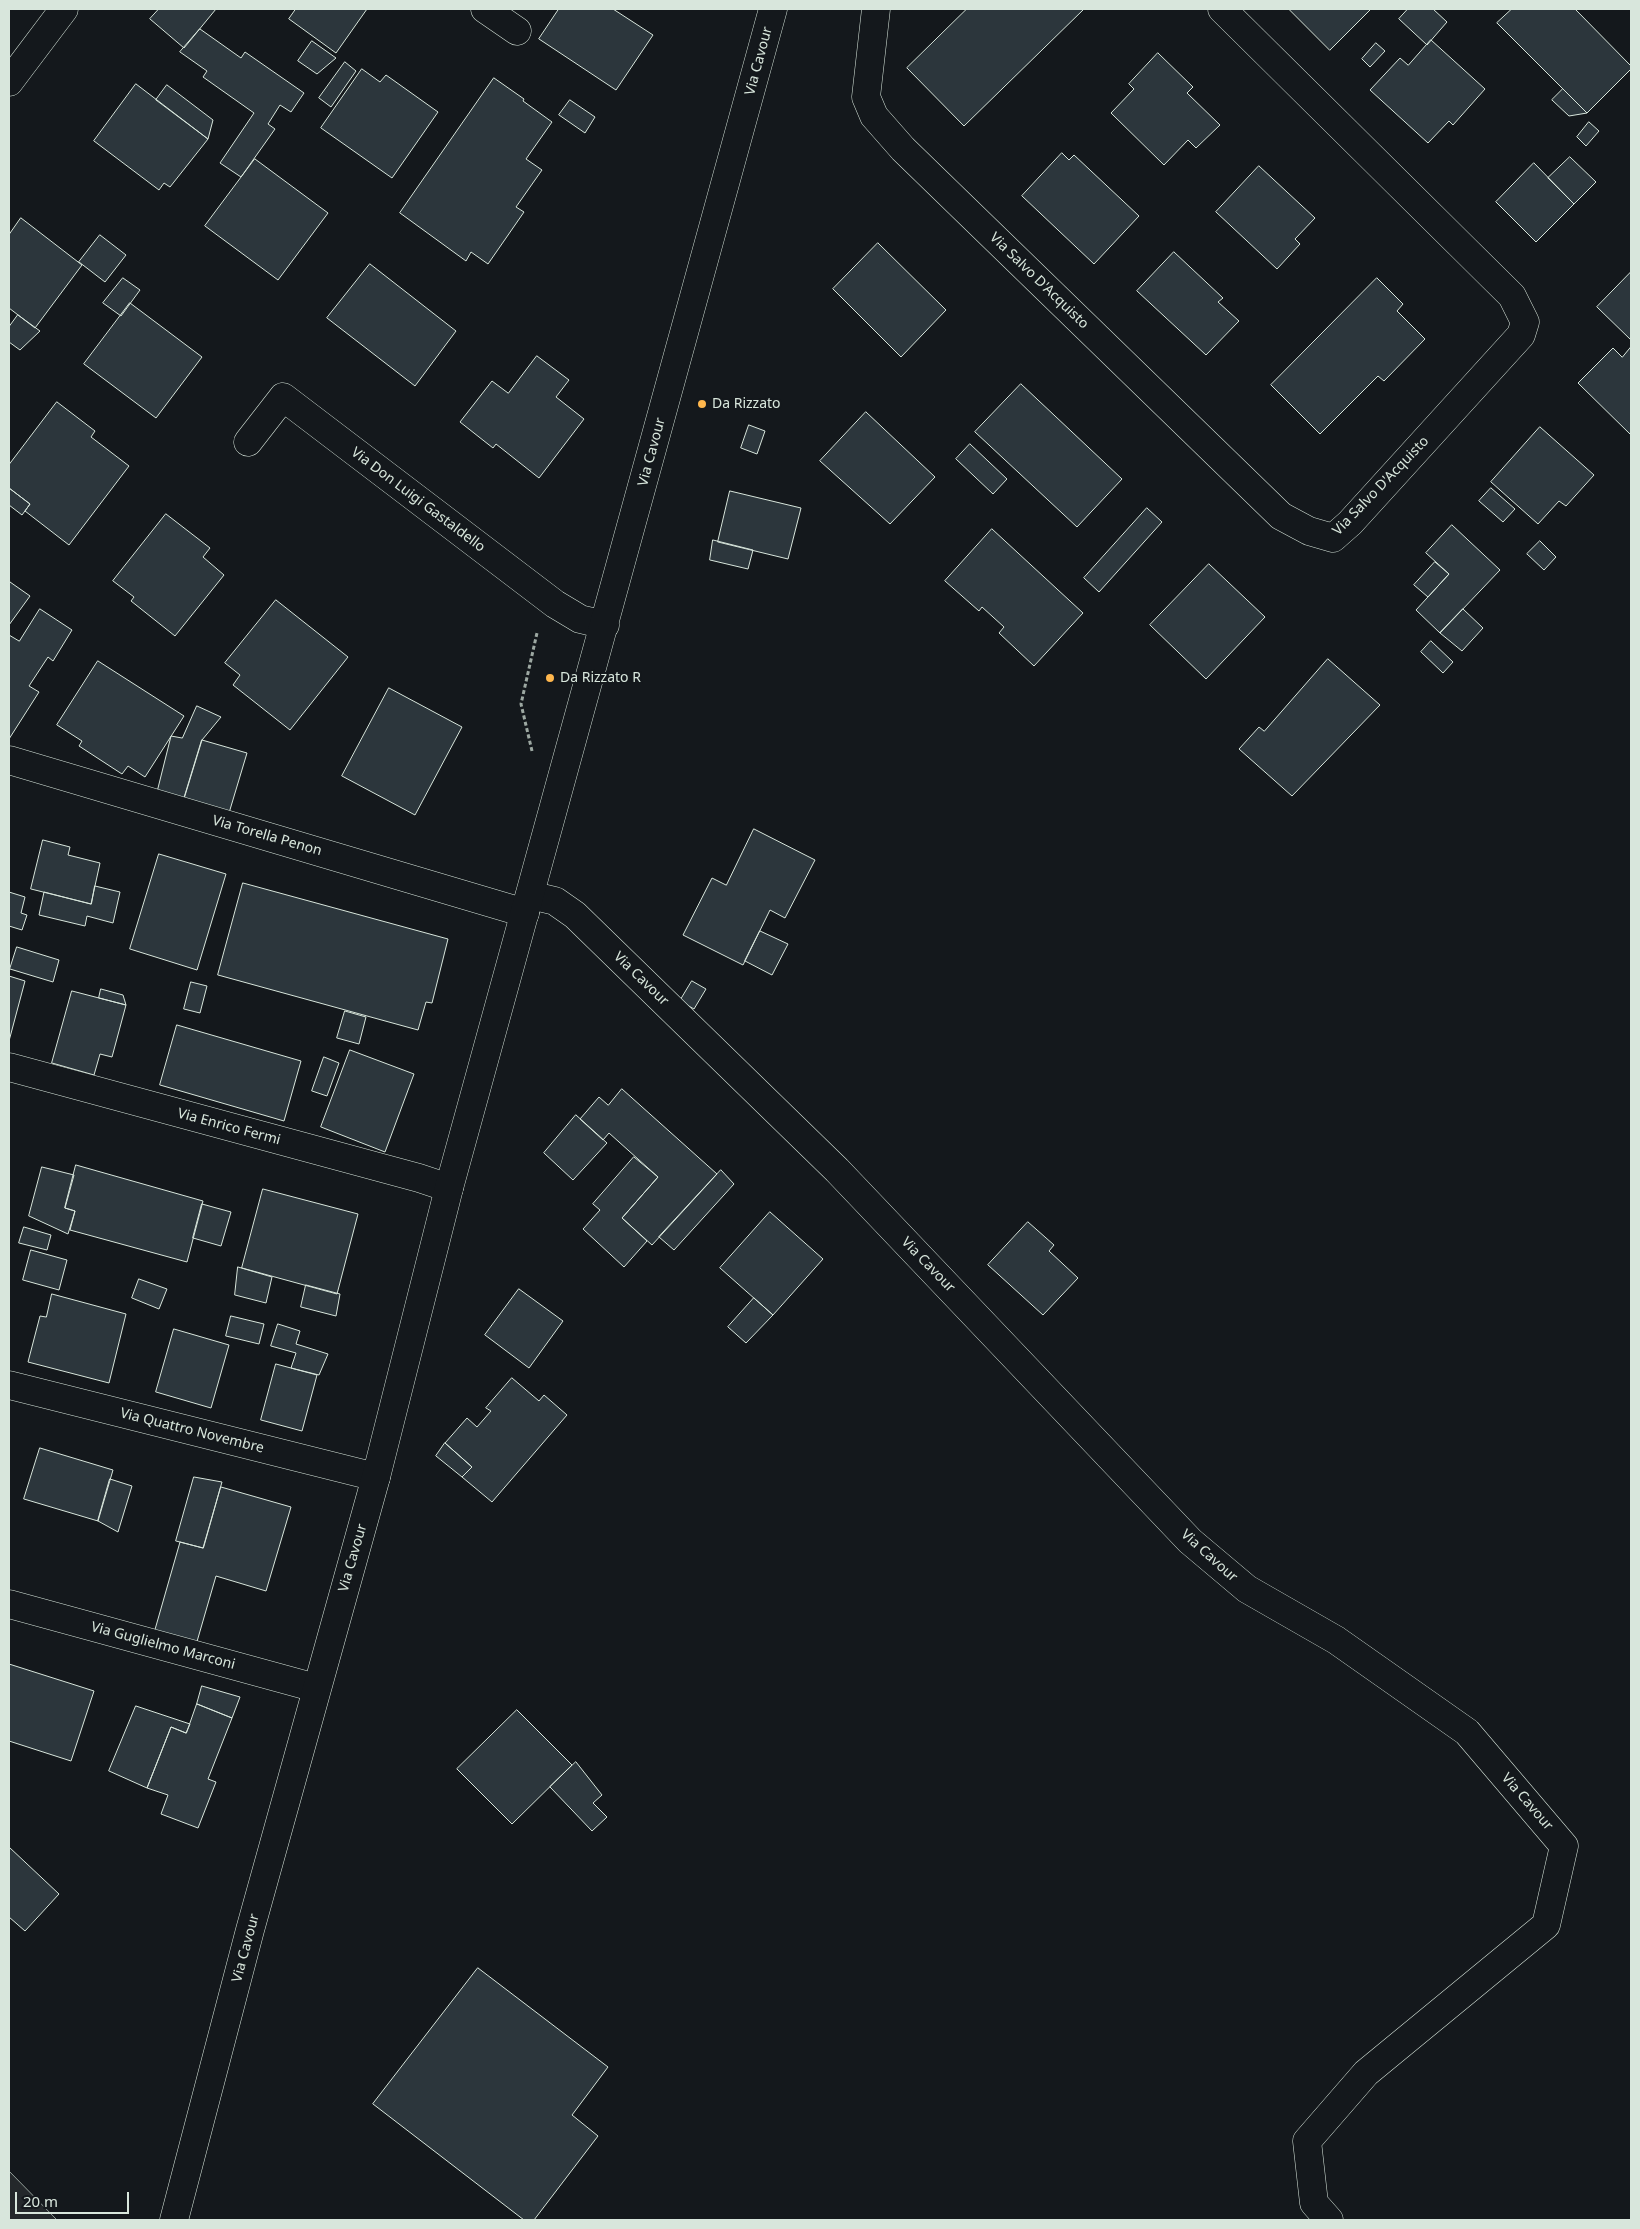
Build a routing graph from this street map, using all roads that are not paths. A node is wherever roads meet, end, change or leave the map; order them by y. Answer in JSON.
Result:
{"nodes":[{"id":1,"x":64,"y":9,"type":"edge"},
{"id":2,"x":485,"y":9,"type":"edge"},
{"id":3,"x":773,"y":9,"type":"edge"},
{"id":4,"x":876,"y":9,"type":"edge"},
{"id":5,"x":1222,"y":9,"type":"edge"},
{"id":6,"x":517,"y":31,"type":"dead end"},
{"id":7,"x":9,"y":82,"type":"edge"},
{"id":8,"x":248,"y":442,"type":"dead end"},
{"id":9,"x":605,"y":625,"type":"junction"},
{"id":10,"x":9,"y":760,"type":"edge"},
{"id":11,"x":528,"y":904,"type":"junction"},
{"id":12,"x":9,"y":1067,"type":"edge"},
{"id":13,"x":450,"y":1188,"type":"junction"},
{"id":14,"x":9,"y":1385,"type":"edge"},
{"id":15,"x":376,"y":1477,"type":"junction"},
{"id":16,"x":9,"y":1604,"type":"edge"},
{"id":17,"x":316,"y":1688,"type":"junction"},
{"id":18,"x":174,"y":2220,"type":"edge"},
{"id":19,"x":1330,"y":2220,"type":"edge"}],
"edges":[{"from":1,"to":7,"type":"street"},
{"from":2,"to":6,"type":"street"},
{"from":3,"to":9,"type":"street","name":"Via Cavour"},
{"from":4,"to":5,"type":"street","name":"Via Salvo D'Acquisto"},
{"from":8,"to":9,"type":"street","name":"Via Don Luigi Gastaldello"},
{"from":9,"to":11,"type":"street","name":"Via Cavour"},
{"from":10,"to":11,"type":"street","name":"Via Torella Penon"},
{"from":11,"to":13,"type":"street","name":"Via Cavour"},
{"from":11,"to":19,"type":"street","name":"Via Cavour"},
{"from":12,"to":13,"type":"street","name":"Via Enrico Fermi"},
{"from":13,"to":15,"type":"street","name":"Via Cavour"},
{"from":14,"to":15,"type":"street","name":"Via Quattro Novembre"},
{"from":15,"to":17,"type":"street","name":"Via Cavour"},
{"from":16,"to":17,"type":"street","name":"Via Guglielmo Marconi"},
{"from":17,"to":18,"type":"street","name":"Via Cavour"}]}
